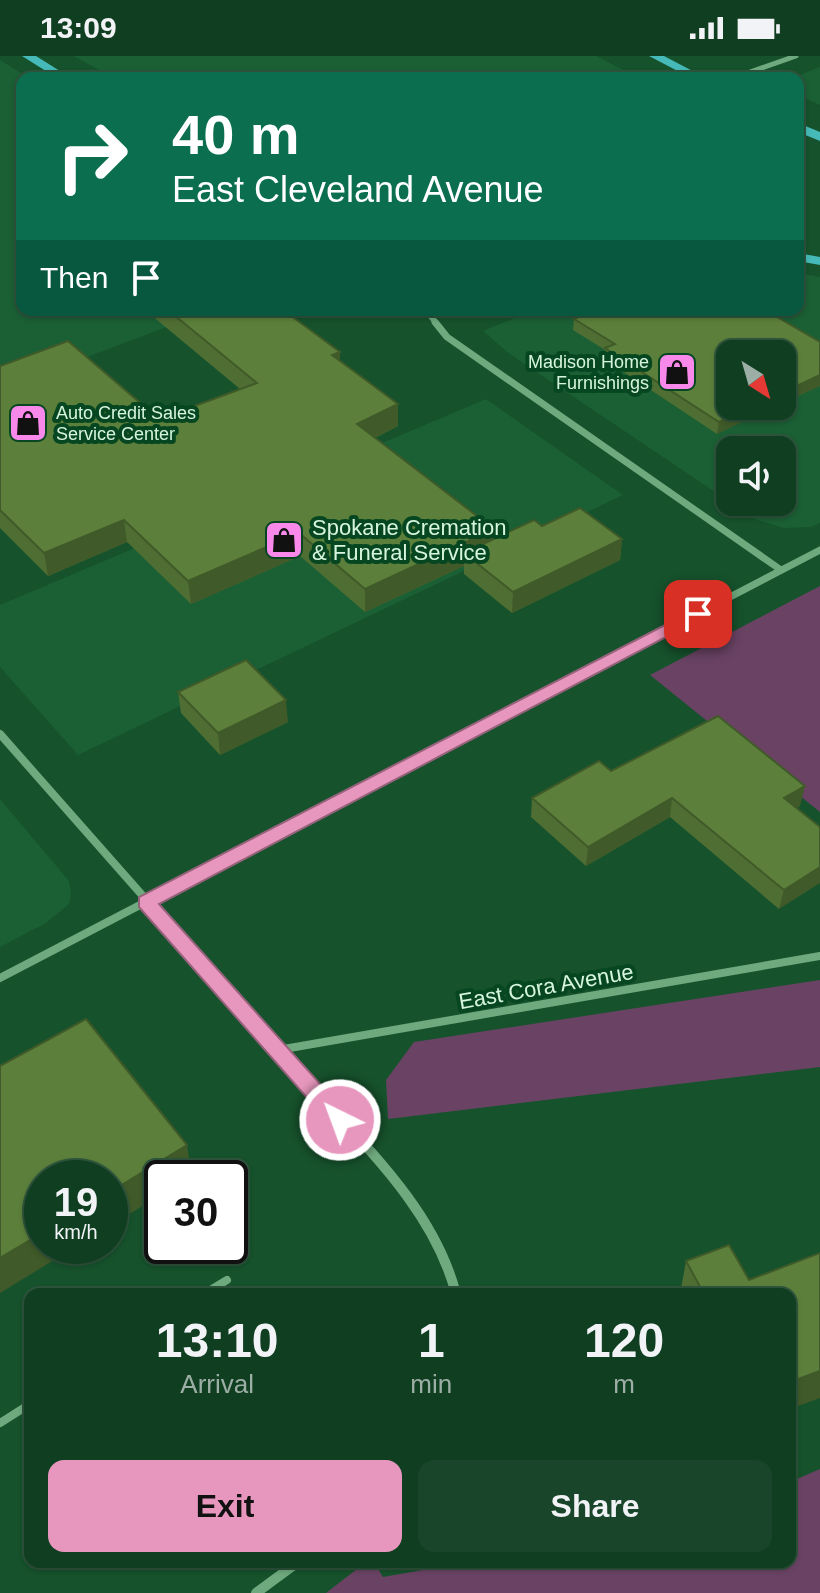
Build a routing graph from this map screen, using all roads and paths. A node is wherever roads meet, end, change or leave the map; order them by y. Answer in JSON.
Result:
{"nodes":[{"id":1,"x":28,"y":56,"type":"edge"},
{"id":2,"x":655,"y":56,"type":"edge"},
{"id":3,"x":796,"y":56,"type":"edge"},
{"id":4,"x":55,"y":72,"type":"edge"},
{"id":5,"x":688,"y":72,"type":"edge"},
{"id":6,"x":750,"y":72,"type":"edge"},
{"id":7,"x":430,"y":316,"type":"edge"},
{"id":8,"x":820,"y":550,"type":"edge"},
{"id":9,"x":781,"y":570,"type":"junction"},
{"id":10,"x":0,"y":734,"type":"edge"},
{"id":11,"x":146,"y":902,"type":"junction"},
{"id":12,"x":820,"y":956,"type":"edge"},
{"id":13,"x":0,"y":978,"type":"edge"},
{"id":14,"x":278,"y":1050,"type":"junction"},
{"id":15,"x":227,"y":1280,"type":"dead end"},
{"id":16,"x":214,"y":1288,"type":"edge"},
{"id":17,"x":455,"y":1288,"type":"edge"},
{"id":18,"x":24,"y":1408,"type":"edge"},
{"id":19,"x":0,"y":1423,"type":"edge"},
{"id":20,"x":290,"y":1568,"type":"edge"},
{"id":21,"x":256,"y":1593,"type":"edge"}],
"edges":[{"from":1,"to":4,"type":"main road"},
{"from":2,"to":5,"type":"main road"},
{"from":3,"to":6,"type":"street"},
{"from":7,"to":9,"type":"street"},
{"from":8,"to":9,"type":"street"},
{"from":9,"to":11,"type":"street"},
{"from":10,"to":11,"type":"street"},
{"from":11,"to":13,"type":"street"},
{"from":11,"to":14,"type":"street"},
{"from":12,"to":14,"type":"street","name":"East Cora Avenue"},
{"from":14,"to":17,"type":"street"},
{"from":15,"to":16,"type":"lane"},
{"from":18,"to":19,"type":"lane"},
{"from":20,"to":21,"type":"street"}]}
